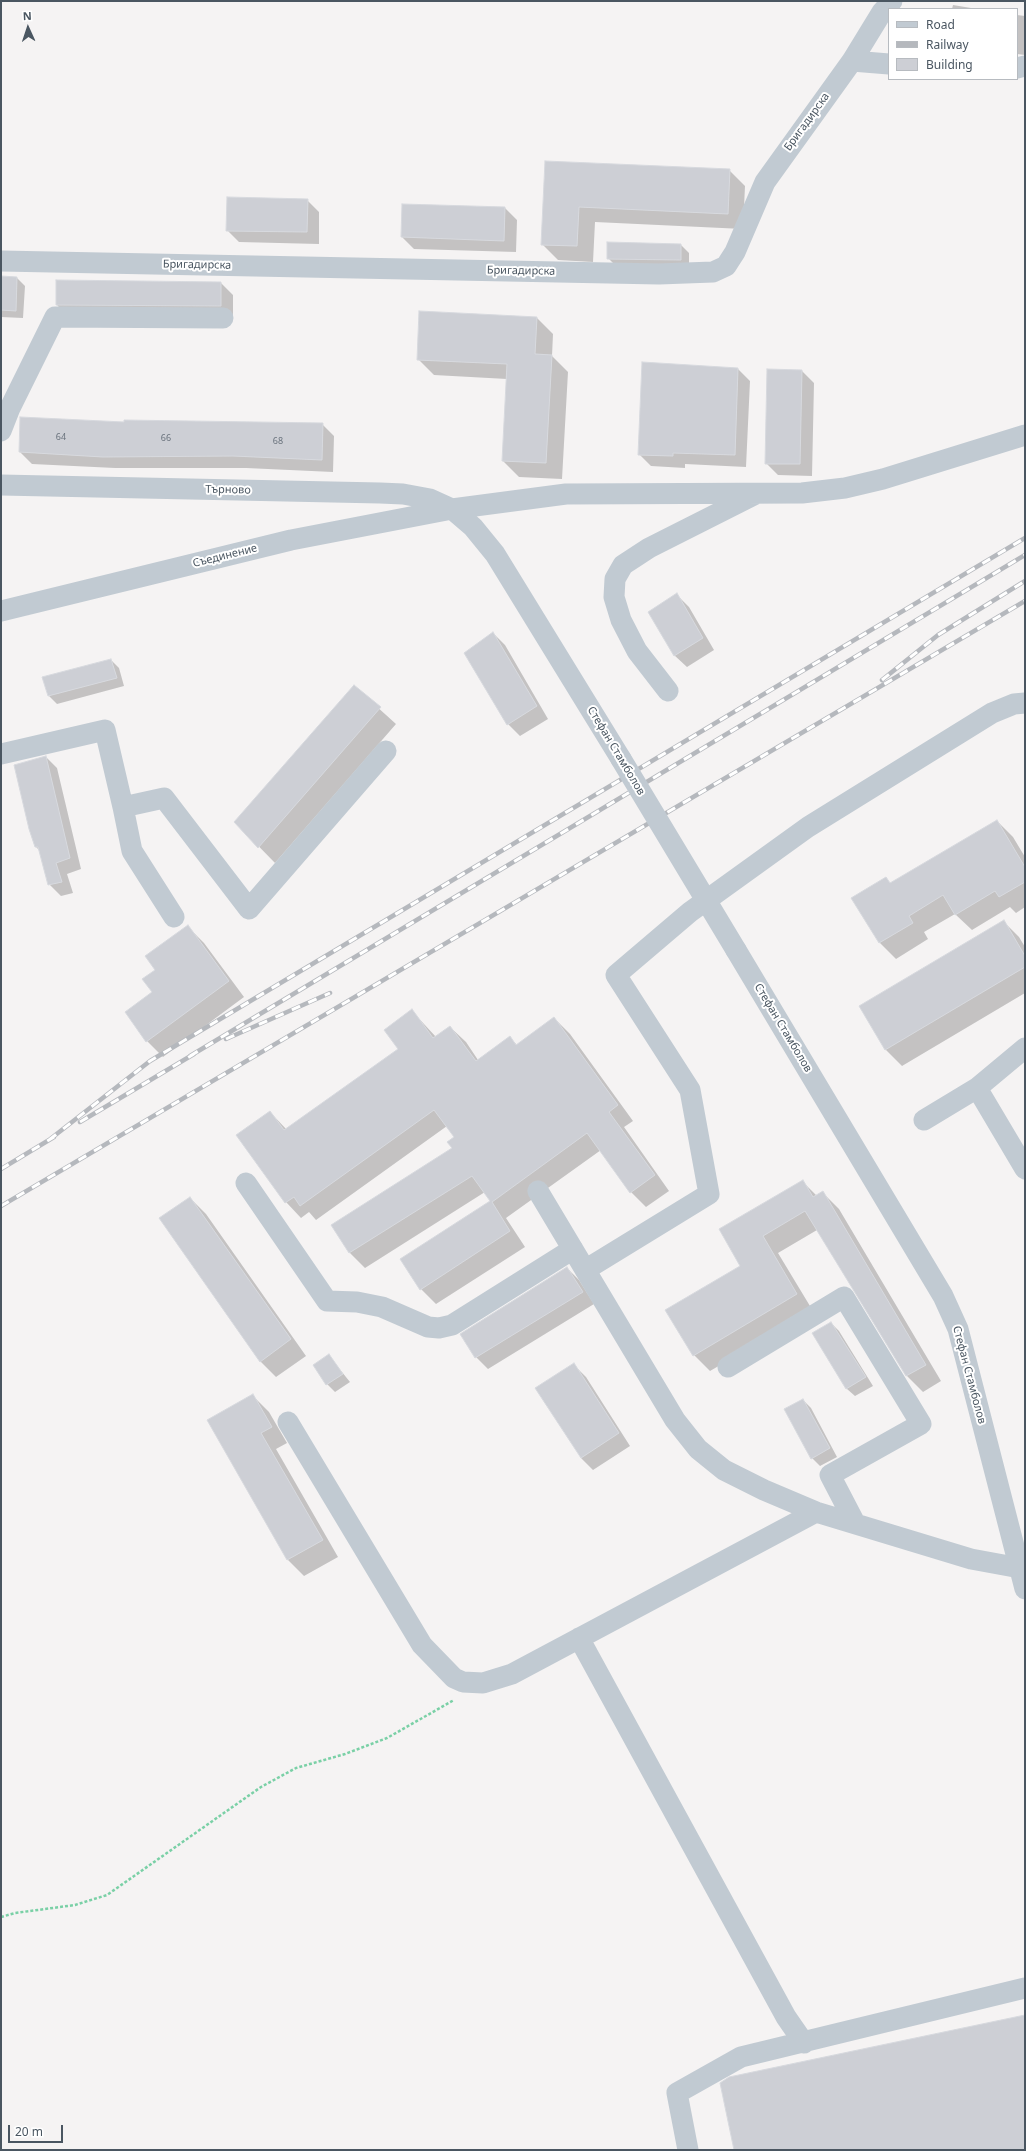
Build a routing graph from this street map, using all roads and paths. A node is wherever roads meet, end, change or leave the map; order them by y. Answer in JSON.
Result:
{"nodes":[{"id":1,"x":892,"y":1,"type":"edge"},
{"id":2,"x":852,"y":61,"type":"junction"},
{"id":3,"x":888,"y":64,"type":"edge"},
{"id":4,"x":1,"y":261,"type":"edge"},
{"id":5,"x":223,"y":318,"type":"dead end"},
{"id":6,"x":1,"y":431,"type":"edge"},
{"id":7,"x":1025,"y":435,"type":"edge"},
{"id":8,"x":1,"y":485,"type":"edge"},
{"id":9,"x":758,"y":493,"type":"junction"},
{"id":10,"x":452,"y":509,"type":"junction"},
{"id":11,"x":1,"y":611,"type":"edge"},
{"id":12,"x":668,"y":691,"type":"dead end"},
{"id":13,"x":1025,"y":703,"type":"edge"},
{"id":14,"x":386,"y":751,"type":"dead end"},
{"id":15,"x":1,"y":754,"type":"edge"},
{"id":16,"x":122,"y":807,"type":"junction"},
{"id":17,"x":174,"y":917,"type":"dead end"},
{"id":18,"x":1025,"y":1048,"type":"edge"},
{"id":19,"x":977,"y":1088,"type":"junction"},
{"id":20,"x":924,"y":1120,"type":"dead end"},
{"id":21,"x":1025,"y":1168,"type":"edge"},
{"id":22,"x":246,"y":1183,"type":"dead end"},
{"id":23,"x":538,"y":1191,"type":"dead end"},
{"id":24,"x":573,"y":1249,"type":"junction"},
{"id":25,"x":585,"y":1270,"type":"junction"},
{"id":26,"x":728,"y":1367,"type":"dead end"},
{"id":27,"x":288,"y":1422,"type":"dead end"},
{"id":28,"x":816,"y":1512,"type":"junction"},
{"id":29,"x":855,"y":1523,"type":"junction"},
{"id":30,"x":1020,"y":1568,"type":"junction"},
{"id":31,"x":1025,"y":1589,"type":"edge"},
{"id":32,"x":578,"y":1638,"type":"junction"},
{"id":33,"x":455,"y":1699,"type":"dead end"},
{"id":34,"x":1,"y":1917,"type":"edge"},
{"id":35,"x":1025,"y":1988,"type":"edge"},
{"id":36,"x":804,"y":2043,"type":"junction"},
{"id":37,"x":688,"y":2150,"type":"edge"}],
"edges":[{"from":1,"to":2,"type":"street","name":"Бригадирска"},
{"from":2,"to":3,"type":"street"},
{"from":2,"to":4,"type":"street","name":"Бригадирска"},
{"from":5,"to":6,"type":"street"},
{"from":7,"to":9,"type":"street","name":"Съединение"},
{"from":8,"to":10,"type":"street","name":"Търново"},
{"from":9,"to":10,"type":"street","name":"Съединение"},
{"from":9,"to":12,"type":"street"},
{"from":10,"to":11,"type":"street","name":"Съединение"},
{"from":10,"to":30,"type":"street","name":"Стефан Стамболов","bridge":true},
{"from":13,"to":25,"type":"street"},
{"from":14,"to":16,"type":"street"},
{"from":15,"to":16,"type":"street"},
{"from":16,"to":17,"type":"street"},
{"from":18,"to":19,"type":"street"},
{"from":19,"to":20,"type":"street"},
{"from":19,"to":21,"type":"street"},
{"from":22,"to":24,"type":"street"},
{"from":23,"to":24,"type":"street"},
{"from":24,"to":25,"type":"street"},
{"from":25,"to":28,"type":"street"},
{"from":26,"to":29,"type":"street"},
{"from":27,"to":32,"type":"street"},
{"from":28,"to":29,"type":"street"},
{"from":28,"to":32,"type":"street"},
{"from":29,"to":30,"type":"street"},
{"from":30,"to":31,"type":"street","name":"Стефан Стамболов"},
{"from":32,"to":36,"type":"street"},
{"from":33,"to":34,"type":"path"},
{"from":35,"to":36,"type":"street"},
{"from":36,"to":37,"type":"street"}]}
